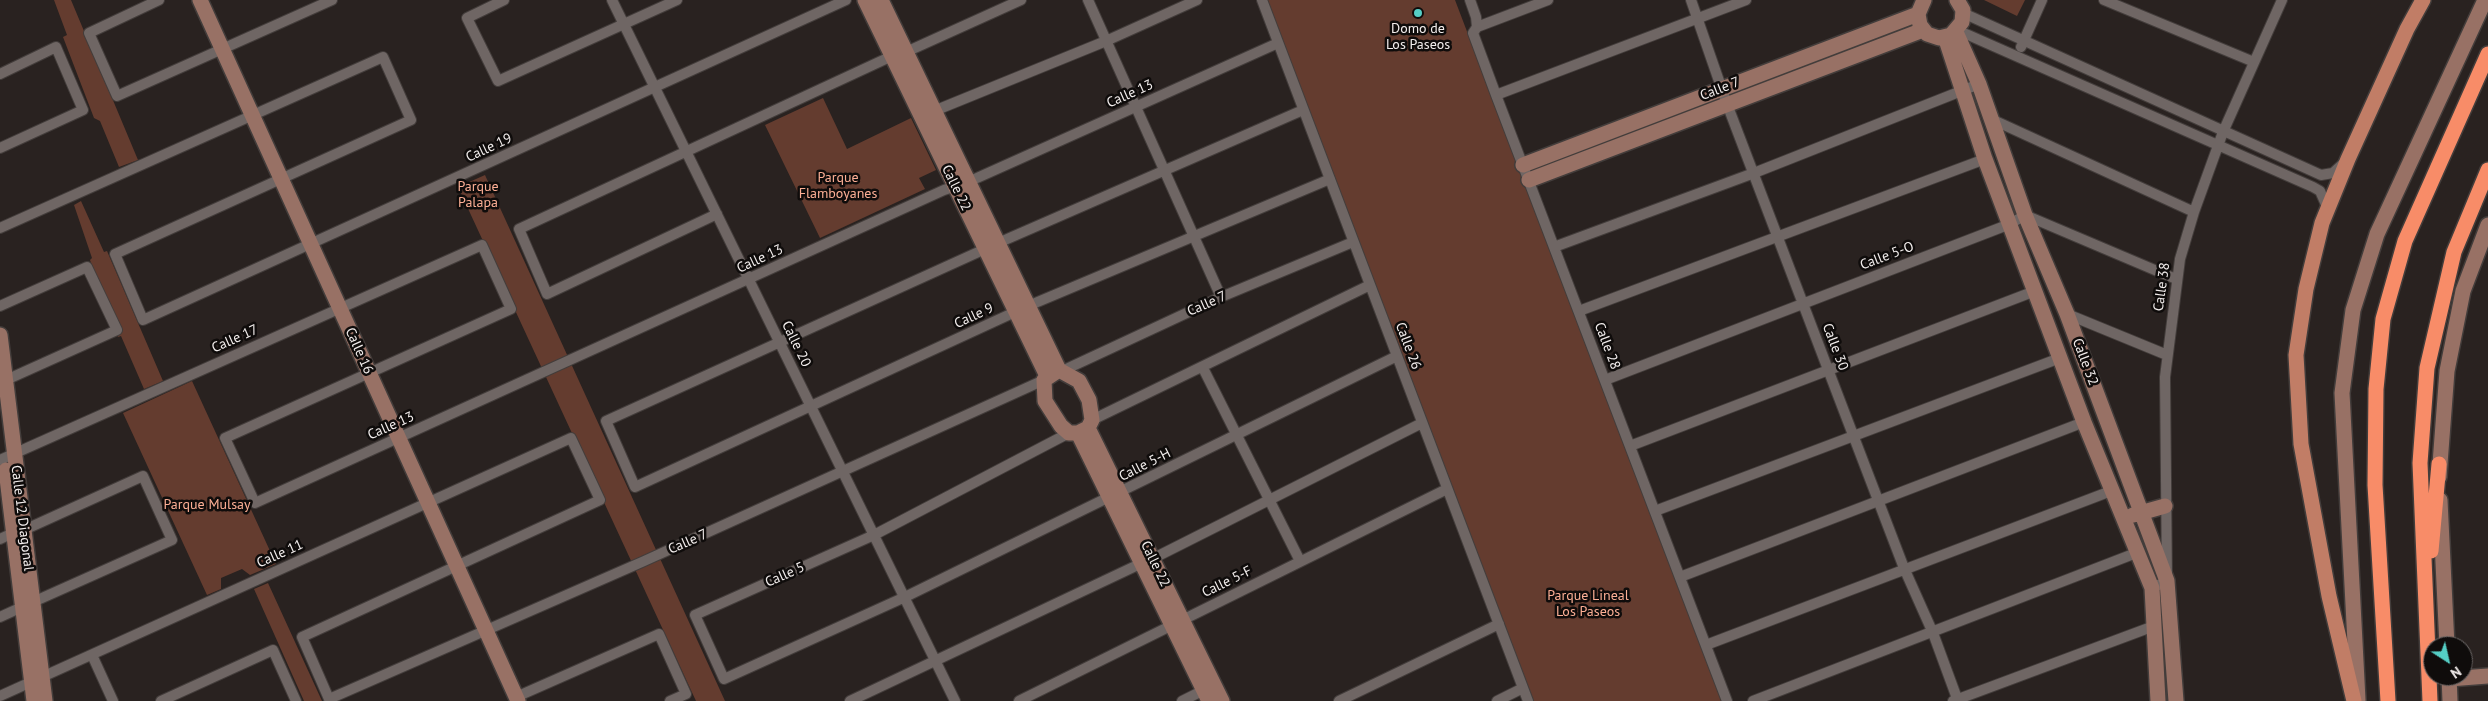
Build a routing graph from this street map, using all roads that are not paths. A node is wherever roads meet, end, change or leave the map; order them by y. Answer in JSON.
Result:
{"nodes":[{"id":1,"x":159,"y":0,"type":"edge"},
{"id":2,"x":200,"y":0,"type":"edge"},
{"id":3,"x":332,"y":0,"type":"edge"},
{"id":4,"x":504,"y":0,"type":"edge"},
{"id":5,"x":612,"y":0,"type":"edge"},
{"id":6,"x":677,"y":0,"type":"edge"},
{"id":7,"x":846,"y":0,"type":"edge"},
{"id":8,"x":865,"y":0,"type":"edge"},
{"id":9,"x":881,"y":0,"type":"edge"},
{"id":10,"x":1021,"y":0,"type":"edge"},
{"id":11,"x":1088,"y":0,"type":"edge"},
{"id":12,"x":1197,"y":0,"type":"edge"},
{"id":13,"x":1262,"y":0,"type":"edge"},
{"id":14,"x":1470,"y":0,"type":"edge"},
{"id":15,"x":1548,"y":0,"type":"edge"},
{"id":16,"x":1691,"y":0,"type":"edge"},
{"id":17,"x":1746,"y":0,"type":"edge"},
{"id":18,"x":2042,"y":0,"type":"edge"},
{"id":19,"x":2104,"y":0,"type":"edge"},
{"id":20,"x":2282,"y":0,"type":"edge"},
{"id":21,"x":2423,"y":0,"type":"edge"},
{"id":22,"x":2485,"y":0,"type":"edge"},
{"id":23,"x":1960,"y":6,"type":"edge"},
{"id":24,"x":1921,"y":7,"type":"edge"},
{"id":25,"x":1697,"y":18,"type":"junction"},
{"id":26,"x":624,"y":24,"type":"junction"},
{"id":27,"x":1477,"y":27,"type":"junction"},
{"id":28,"x":1923,"y":30,"type":"junction"},
{"id":29,"x":1953,"y":33,"type":"junction"},
{"id":30,"x":1106,"y":41,"type":"junction"},
{"id":31,"x":2024,"y":42,"type":"junction"},
{"id":32,"x":1278,"y":43,"type":"junction"},
{"id":33,"x":222,"y":49,"type":"junction"},
{"id":34,"x":899,"y":54,"type":"junction"},
{"id":35,"x":2488,"y":54,"type":"edge"},
{"id":36,"x":2017,"y":55,"type":"junction"},
{"id":37,"x":2254,"y":62,"type":"junction"},
{"id":38,"x":0,"y":74,"type":"edge"},
{"id":39,"x":1979,"y":84,"type":"junction"},
{"id":40,"x":655,"y":87,"type":"junction"},
{"id":41,"x":1723,"y":88,"type":"junction"},
{"id":42,"x":1963,"y":92,"type":"junction"},
{"id":43,"x":1496,"y":95,"type":"junction"},
{"id":44,"x":1728,"y":104,"type":"junction"},
{"id":45,"x":1135,"y":107,"type":"junction"},
{"id":46,"x":1303,"y":110,"type":"junction"},
{"id":47,"x":934,"y":111,"type":"junction"},
{"id":48,"x":253,"y":116,"type":"junction"},
{"id":49,"x":1992,"y":119,"type":"junction"},
{"id":50,"x":2224,"y":132,"type":"junction"},
{"id":51,"x":2219,"y":146,"type":"junction"},
{"id":52,"x":0,"y":148,"type":"edge"},
{"id":53,"x":686,"y":152,"type":"junction"},
{"id":54,"x":2279,"y":156,"type":"junction"},
{"id":55,"x":1985,"y":159,"type":"junction"},
{"id":56,"x":2348,"y":159,"type":"junction"},
{"id":57,"x":1523,"y":165,"type":"junction"},
{"id":58,"x":2272,"y":169,"type":"junction"},
{"id":59,"x":2488,"y":170,"type":"edge"},
{"id":60,"x":1164,"y":171,"type":"junction"},
{"id":61,"x":1754,"y":173,"type":"junction"},
{"id":62,"x":281,"y":178,"type":"junction"},
{"id":63,"x":1330,"y":179,"type":"junction"},
{"id":64,"x":1529,"y":180,"type":"junction"},
{"id":65,"x":962,"y":184,"type":"junction"},
{"id":66,"x":2328,"y":209,"type":"junction"},
{"id":67,"x":2194,"y":212,"type":"junction"},
{"id":68,"x":717,"y":214,"type":"junction"},
{"id":69,"x":2025,"y":215,"type":"junction"},
{"id":70,"x":2010,"y":224,"type":"junction"},
{"id":71,"x":2488,"y":225,"type":"edge"},
{"id":72,"x":0,"y":228,"type":"edge"},
{"id":73,"x":1193,"y":236,"type":"junction"},
{"id":74,"x":1778,"y":238,"type":"junction"},
{"id":75,"x":1353,"y":242,"type":"junction"},
{"id":76,"x":310,"y":244,"type":"junction"},
{"id":77,"x":992,"y":246,"type":"junction"},
{"id":78,"x":1554,"y":247,"type":"junction"},
{"id":79,"x":749,"y":279,"type":"junction"},
{"id":80,"x":2176,"y":279,"type":"junction"},
{"id":81,"x":1370,"y":285,"type":"junction"},
{"id":82,"x":2035,"y":291,"type":"junction"},
{"id":83,"x":1221,"y":297,"type":"junction"},
{"id":84,"x":1803,"y":303,"type":"junction"},
{"id":85,"x":0,"y":306,"type":"edge"},
{"id":86,"x":339,"y":307,"type":"junction"},
{"id":87,"x":1022,"y":309,"type":"junction"},
{"id":88,"x":1579,"y":311,"type":"junction"},
{"id":89,"x":2067,"y":314,"type":"junction"},
{"id":90,"x":0,"y":334,"type":"edge"},
{"id":91,"x":780,"y":342,"type":"junction"},
{"id":92,"x":2168,"y":354,"type":"junction"},
{"id":93,"x":1397,"y":356,"type":"junction"},
{"id":94,"x":2060,"y":358,"type":"junction"},
{"id":95,"x":1204,"y":368,"type":"junction"},
{"id":96,"x":1829,"y":372,"type":"junction"},
{"id":97,"x":369,"y":373,"type":"junction"},
{"id":98,"x":1053,"y":374,"type":"junction"},
{"id":99,"x":6,"y":380,"type":"junction"},
{"id":100,"x":1605,"y":380,"type":"junction"},
{"id":101,"x":811,"y":406,"type":"junction"},
{"id":102,"x":0,"y":422,"type":"edge"},
{"id":103,"x":2084,"y":422,"type":"junction"},
{"id":104,"x":1422,"y":423,"type":"junction"},
{"id":105,"x":1082,"y":429,"type":"junction"},
{"id":106,"x":1237,"y":434,"type":"junction"},
{"id":107,"x":1853,"y":435,"type":"junction"},
{"id":108,"x":398,"y":438,"type":"junction"},
{"id":109,"x":1630,"y":446,"type":"junction"},
{"id":110,"x":6,"y":457,"type":"edge"},
{"id":111,"x":2439,"y":464,"type":"junction"},
{"id":112,"x":843,"y":471,"type":"junction"},
{"id":113,"x":1447,"y":488,"type":"junction"},
{"id":114,"x":2111,"y":491,"type":"junction"},
{"id":115,"x":1115,"y":496,"type":"junction"},
{"id":116,"x":1268,"y":500,"type":"junction"},
{"id":117,"x":1878,"y":500,"type":"junction"},
{"id":118,"x":427,"y":502,"type":"junction"},
{"id":119,"x":2165,"y":506,"type":"junction"},
{"id":120,"x":1655,"y":511,"type":"junction"},
{"id":121,"x":2142,"y":513,"type":"junction"},
{"id":122,"x":2122,"y":519,"type":"junction"},
{"id":123,"x":12,"y":534,"type":"edge"},
{"id":124,"x":874,"y":535,"type":"junction"},
{"id":125,"x":2136,"y":553,"type":"junction"},
{"id":126,"x":1147,"y":561,"type":"junction"},
{"id":127,"x":1300,"y":561,"type":"junction"},
{"id":128,"x":456,"y":565,"type":"junction"},
{"id":129,"x":1904,"y":568,"type":"junction"},
{"id":130,"x":1680,"y":577,"type":"junction"},
{"id":131,"x":2167,"y":581,"type":"junction"},
{"id":132,"x":2152,"y":588,"type":"junction"},
{"id":133,"x":905,"y":597,"type":"junction"},
{"id":134,"x":28,"y":605,"type":"junction"},
{"id":135,"x":0,"y":617,"type":"edge"},
{"id":136,"x":2425,"y":617,"type":"junction"},
{"id":137,"x":1177,"y":622,"type":"junction"},
{"id":138,"x":1499,"y":624,"type":"junction"},
{"id":139,"x":2154,"y":626,"type":"junction"},
{"id":140,"x":486,"y":632,"type":"junction"},
{"id":141,"x":1933,"y":633,"type":"junction"},
{"id":142,"x":2447,"y":636,"type":"edge"},
{"id":143,"x":1706,"y":645,"type":"junction"},
{"id":144,"x":92,"y":655,"type":"junction"},
{"id":145,"x":936,"y":662,"type":"junction"},
{"id":146,"x":2488,"y":676,"type":"edge"},
{"id":147,"x":2473,"y":677,"type":"edge"},
{"id":148,"x":37,"y":679,"type":"junction"},
{"id":149,"x":724,"y":679,"type":"joint"},
{"id":150,"x":2449,"y":686,"type":"edge"},
{"id":151,"x":1523,"y":688,"type":"junction"},
{"id":152,"x":0,"y":696,"type":"edge"},
{"id":153,"x":1207,"y":696,"type":"edge"},
{"id":154,"x":513,"y":700,"type":"edge"},
{"id":155,"x":1956,"y":700,"type":"edge"},
{"id":156,"x":2157,"y":700,"type":"edge"},
{"id":157,"x":34,"y":701,"type":"edge"},
{"id":158,"x":45,"y":701,"type":"edge"},
{"id":159,"x":113,"y":701,"type":"edge"},
{"id":160,"x":161,"y":701,"type":"edge"},
{"id":161,"x":296,"y":701,"type":"edge"},
{"id":162,"x":670,"y":701,"type":"edge"},
{"id":163,"x":850,"y":701,"type":"edge"},
{"id":164,"x":955,"y":701,"type":"edge"},
{"id":165,"x":1018,"y":701,"type":"edge"},
{"id":166,"x":1182,"y":701,"type":"edge"},
{"id":167,"x":1222,"y":701,"type":"edge"},
{"id":168,"x":1340,"y":701,"type":"edge"},
{"id":169,"x":1497,"y":701,"type":"edge"},
{"id":170,"x":1528,"y":701,"type":"edge"},
{"id":171,"x":1727,"y":701,"type":"edge"},
{"id":172,"x":1753,"y":701,"type":"edge"},
{"id":173,"x":2176,"y":701,"type":"edge"},
{"id":174,"x":2354,"y":701,"type":"edge"},
{"id":175,"x":2358,"y":701,"type":"edge"},
{"id":176,"x":2388,"y":701,"type":"edge"},
{"id":177,"x":2430,"y":701,"type":"edge"},
{"id":178,"x":2450,"y":701,"type":"edge"}],
"edges":[{"from":1,"to":33,"type":"street"},
{"from":2,"to":33,"type":"street","name":"Calle 16"},
{"from":3,"to":33,"type":"street"},
{"from":4,"to":26,"type":"street"},
{"from":5,"to":26,"type":"street","name":"Calle 20"},
{"from":6,"to":26,"type":"street"},
{"from":7,"to":40,"type":"street","name":"Calle 19"},
{"from":8,"to":34,"type":"street","name":"Calle 22"},
{"from":9,"to":34,"type":"street","name":"Calle 22"},
{"from":10,"to":34,"type":"street"},
{"from":11,"to":30,"type":"street"},
{"from":12,"to":30,"type":"street"},
{"from":13,"to":32,"type":"street","name":"Calle 26"},
{"from":14,"to":27,"type":"street","name":"Calle 28"},
{"from":15,"to":27,"type":"street"},
{"from":16,"to":25,"type":"street","name":"Calle 30"},
{"from":17,"to":25,"type":"street"},
{"from":18,"to":31,"type":"street"},
{"from":19,"to":37,"type":"street"},
{"from":20,"to":37,"type":"street","name":"Calle 38"},
{"from":21,"to":56,"type":"main road"},
{"from":22,"to":175,"type":"street"},
{"from":23,"to":29,"type":"street"},
{"from":23,"to":31,"type":"street"},
{"from":24,"to":28,"type":"street"},
{"from":24,"to":41,"type":"street","name":"Calle 7"},
{"from":25,"to":41,"type":"street","name":"Calle 30"},
{"from":25,"to":43,"type":"street"},
{"from":26,"to":40,"type":"street","name":"Calle 20"},
{"from":27,"to":43,"type":"street","name":"Calle 28"},
{"from":28,"to":29,"type":"street"},
{"from":28,"to":44,"type":"street","name":"Calle 7"},
{"from":29,"to":36,"type":"street"},
{"from":29,"to":39,"type":"street","name":"Calle 32"},
{"from":29,"to":42,"type":"street","name":"Calle 32"},
{"from":30,"to":45,"type":"street"},
{"from":30,"to":47,"type":"street"},
{"from":31,"to":36,"type":"street"},
{"from":31,"to":50,"type":"street"},
{"from":32,"to":45,"type":"street","name":"Calle 13"},
{"from":32,"to":46,"type":"street","name":"Calle 26"},
{"from":33,"to":48,"type":"street","name":"Calle 16"},
{"from":34,"to":47,"type":"street","name":"Calle 22"},
{"from":34,"to":53,"type":"street"},
{"from":34,"to":65,"type":"street","name":"Calle 22"},
{"from":35,"to":176,"type":"highway"},
{"from":36,"to":51,"type":"street"},
{"from":37,"to":50,"type":"street","name":"Calle 38"},
{"from":38,"to":52,"type":"street"},
{"from":39,"to":42,"type":"street"},
{"from":39,"to":49,"type":"street","name":"Calle 32"},
{"from":40,"to":53,"type":"street","name":"Calle 20"},
{"from":40,"to":76,"type":"street","name":"Calle 19"},
{"from":41,"to":44,"type":"street","name":"Calle 30"},
{"from":41,"to":57,"type":"street","name":"Calle 7"},
{"from":42,"to":55,"type":"street","name":"Calle 32"},
{"from":42,"to":61,"type":"street"},
{"from":43,"to":57,"type":"street","name":"Calle 28"},
{"from":44,"to":61,"type":"street","name":"Calle 30"},
{"from":44,"to":64,"type":"street","name":"Calle 7"},
{"from":45,"to":60,"type":"street"},
{"from":45,"to":65,"type":"street","name":"Calle 13"},
{"from":46,"to":60,"type":"street"},
{"from":46,"to":63,"type":"street","name":"Calle 26"},
{"from":47,"to":65,"type":"street","name":"Calle 22"},
{"from":48,"to":62,"type":"street","name":"Calle 16"},
{"from":48,"to":62,"type":"street"},
{"from":48,"to":72,"type":"street"},
{"from":49,"to":67,"type":"street"},
{"from":49,"to":69,"type":"street","name":"Calle 32"},
{"from":50,"to":51,"type":"street","name":"Calle 38"},
{"from":50,"to":54,"type":"street"},
{"from":51,"to":58,"type":"street"},
{"from":51,"to":67,"type":"street","name":"Calle 38"},
{"from":53,"to":68,"type":"street","name":"Calle 20"},
{"from":53,"to":68,"type":"street"},
{"from":54,"to":56,"type":"street"},
{"from":54,"to":58,"type":"street"},
{"from":55,"to":70,"type":"street","name":"Calle 32"},
{"from":55,"to":74,"type":"street"},
{"from":56,"to":66,"type":"main road"},
{"from":57,"to":64,"type":"street","name":"Calle 28"},
{"from":58,"to":66,"type":"street"},
{"from":59,"to":136,"type":"highway"},
{"from":60,"to":73,"type":"street"},
{"from":60,"to":77,"type":"street"},
{"from":61,"to":74,"type":"street","name":"Calle 30"},
{"from":61,"to":78,"type":"street"},
{"from":62,"to":76,"type":"street","name":"Calle 16"},
{"from":62,"to":76,"type":"street","name":"Calle 19"},
{"from":63,"to":73,"type":"street","name":"Calle 9"},
{"from":63,"to":75,"type":"street","name":"Calle 26"},
{"from":64,"to":78,"type":"street","name":"Calle 28"},
{"from":65,"to":77,"type":"street","name":"Calle 22"},
{"from":65,"to":79,"type":"street","name":"Calle 13"},
{"from":66,"to":174,"type":"main road"},
{"from":67,"to":80,"type":"street","name":"Calle 38"},
{"from":68,"to":79,"type":"street","name":"Calle 20"},
{"from":69,"to":70,"type":"street","name":"Calle 5-O"},
{"from":69,"to":80,"type":"street"},
{"from":69,"to":89,"type":"street","name":"Calle 32"},
{"from":70,"to":82,"type":"street","name":"Calle 32"},
{"from":70,"to":84,"type":"street","name":"Calle 5-O"},
{"from":71,"to":111,"type":"street"},
{"from":73,"to":83,"type":"street"},
{"from":73,"to":87,"type":"street","name":"Calle 9"},
{"from":74,"to":84,"type":"street","name":"Calle 30"},
{"from":74,"to":88,"type":"street"},
{"from":75,"to":81,"type":"street","name":"Calle 26"},
{"from":75,"to":83,"type":"street","name":"Calle 7"},
{"from":76,"to":86,"type":"street","name":"Calle 16"},
{"from":77,"to":87,"type":"street","name":"Calle 22"},
{"from":77,"to":91,"type":"street"},
{"from":78,"to":88,"type":"street","name":"Calle 28"},
{"from":79,"to":91,"type":"street","name":"Calle 20"},
{"from":79,"to":108,"type":"street","name":"Calle 13"},
{"from":80,"to":92,"type":"street","name":"Calle 38"},
{"from":81,"to":93,"type":"street","name":"Calle 26"},
{"from":81,"to":95,"type":"street","name":"Calle 5"},
{"from":82,"to":94,"type":"street","name":"Calle 32"},
{"from":82,"to":96,"type":"street"},
{"from":83,"to":98,"type":"street","name":"Calle 7"},
{"from":84,"to":96,"type":"street","name":"Calle 30"},
{"from":84,"to":100,"type":"street","name":"Calle 5-O"},
{"from":85,"to":99,"type":"street"},
{"from":86,"to":97,"type":"street","name":"Calle 16"},
{"from":86,"to":97,"type":"street","name":"Calle 17"},
{"from":86,"to":110,"type":"street","name":"Calle 17"},
{"from":87,"to":98,"type":"street","name":"Calle 22"},
{"from":87,"to":101,"type":"street","name":"Calle 9"},
{"from":88,"to":100,"type":"street","name":"Calle 28"},
{"from":89,"to":92,"type":"street"},
{"from":89,"to":121,"type":"street","name":"Calle 32"},
{"from":90,"to":99,"type":"street","name":"Calle 12 Diagonal"},
{"from":91,"to":101,"type":"street","name":"Calle 20"},
{"from":91,"to":101,"type":"street","name":"Calle 9"},
{"from":92,"to":119,"type":"street","name":"Calle 38"},
{"from":93,"to":104,"type":"street","name":"Calle 26"},
{"from":93,"to":106,"type":"street","name":"Calle 5-H"},
{"from":94,"to":103,"type":"street","name":"Calle 32"},
{"from":94,"to":107,"type":"street"},
{"from":95,"to":105,"type":"street","name":"Calle 5"},
{"from":95,"to":106,"type":"street"},
{"from":96,"to":107,"type":"street","name":"Calle 30"},
{"from":96,"to":109,"type":"street"},
{"from":97,"to":108,"type":"street","name":"Calle 16"},
{"from":97,"to":108,"type":"street","name":"Calle 13"},
{"from":98,"to":105,"type":"street"},
{"from":98,"to":105,"type":"street"},
{"from":98,"to":112,"type":"street","name":"Calle 7"},
{"from":99,"to":110,"type":"street","name":"Calle 12 Diagonal"},
{"from":100,"to":109,"type":"street","name":"Calle 28"},
{"from":101,"to":112,"type":"street","name":"Calle 20"},
{"from":102,"to":110,"type":"street","name":"Calle 12 Diagonal"},
{"from":103,"to":114,"type":"street","name":"Calle 32"},
{"from":103,"to":117,"type":"street"},
{"from":104,"to":113,"type":"street","name":"Calle 26"},
{"from":104,"to":116,"type":"street"},
{"from":105,"to":115,"type":"street","name":"Calle 22"},
{"from":105,"to":124,"type":"street","name":"Calle 5"},
{"from":106,"to":115,"type":"street","name":"Calle 5-H"},
{"from":106,"to":116,"type":"street"},
{"from":107,"to":117,"type":"street","name":"Calle 30"},
{"from":107,"to":120,"type":"street"},
{"from":108,"to":118,"type":"street","name":"Calle 16"},
{"from":109,"to":120,"type":"street","name":"Calle 28"},
{"from":110,"to":123,"type":"street","name":"Calle 12 Diagonal"},
{"from":111,"to":136,"type":"highway"},
{"from":111,"to":142,"type":"street"},
{"from":112,"to":124,"type":"street","name":"Calle 20"},
{"from":112,"to":140,"type":"street","name":"Calle 7"},
{"from":113,"to":127,"type":"street","name":"Calle 5-F"},
{"from":113,"to":138,"type":"street","name":"Calle 26"},
{"from":114,"to":122,"type":"street","name":"Calle 32"},
{"from":114,"to":129,"type":"street"},
{"from":115,"to":126,"type":"street","name":"Calle 22"},
{"from":115,"to":133,"type":"street","name":"Calle 5-H"},
{"from":116,"to":126,"type":"street"},
{"from":116,"to":127,"type":"street"},
{"from":117,"to":129,"type":"street","name":"Calle 30"},
{"from":117,"to":130,"type":"street"},
{"from":118,"to":128,"type":"street","name":"Calle 16"},
{"from":118,"to":128,"type":"street","name":"Calle 11"},
{"from":118,"to":144,"type":"street","name":"Calle 11"},
{"from":119,"to":121,"type":"street"},
{"from":119,"to":131,"type":"street","name":"Calle 38"},
{"from":120,"to":130,"type":"street","name":"Calle 28"},
{"from":121,"to":122,"type":"street"},
{"from":121,"to":131,"type":"street","name":"Calle 32"},
{"from":122,"to":125,"type":"street","name":"Calle 32"},
{"from":123,"to":134,"type":"street","name":"Calle 12 Diagonal"},
{"from":123,"to":134,"type":"street"},
{"from":124,"to":133,"type":"street","name":"Calle 20"},
{"from":124,"to":149,"type":"street","name":"Calle 5"},
{"from":125,"to":132,"type":"street","name":"Calle 32"},
{"from":125,"to":141,"type":"street"},
{"from":126,"to":137,"type":"street","name":"Calle 22"},
{"from":126,"to":145,"type":"street"},
{"from":127,"to":137,"type":"street","name":"Calle 5-F"},
{"from":128,"to":140,"type":"street","name":"Calle 16"},
{"from":128,"to":140,"type":"street","name":"Calle 7"},
{"from":129,"to":141,"type":"street","name":"Calle 30"},
{"from":129,"to":143,"type":"street"},
{"from":130,"to":143,"type":"street","name":"Calle 28"},
{"from":131,"to":132,"type":"street"},
{"from":131,"to":173,"type":"street","name":"Calle 32"},
{"from":132,"to":139,"type":"street","name":"Calle 32"},
{"from":133,"to":145,"type":"street","name":"Calle 20"},
{"from":133,"to":149,"type":"street","name":"Calle 5-H"},
{"from":134,"to":135,"type":"street"},
{"from":134,"to":148,"type":"street","name":"Calle 12 Diagonal"},
{"from":136,"to":177,"type":"highway"},
{"from":137,"to":153,"type":"street","name":"Calle 22"},
{"from":137,"to":165,"type":"street","name":"Calle 5-F"},
{"from":137,"to":167,"type":"street","name":"Calle 22"},
{"from":138,"to":151,"type":"street","name":"Calle 26"},
{"from":138,"to":168,"type":"street"},
{"from":139,"to":155,"type":"street"},
{"from":139,"to":156,"type":"street","name":"Calle 32"},
{"from":140,"to":154,"type":"street","name":"Calle 16"},
{"from":141,"to":155,"type":"street","name":"Calle 30"},
{"from":141,"to":172,"type":"street"},
{"from":143,"to":171,"type":"street","name":"Calle 28"},
{"from":144,"to":148,"type":"street","name":"Calle 11"},
{"from":144,"to":159,"type":"street"},
{"from":145,"to":163,"type":"street"},
{"from":145,"to":164,"type":"street","name":"Calle 20"},
{"from":146,"to":147,"type":"street"},
{"from":148,"to":152,"type":"street","name":"Calle 11"},
{"from":148,"to":157,"type":"street","name":"Calle 12 Diagonal"},
{"from":148,"to":158,"type":"street","name":"Calle 12 Diagonal"},
{"from":150,"to":178,"type":"street"},
{"from":151,"to":169,"type":"street"},
{"from":151,"to":170,"type":"street","name":"Calle 26"},
{"from":153,"to":166,"type":"street"},
{"from":154,"to":162,"type":"street"},
{"from":160,"to":161,"type":"street"}]}
